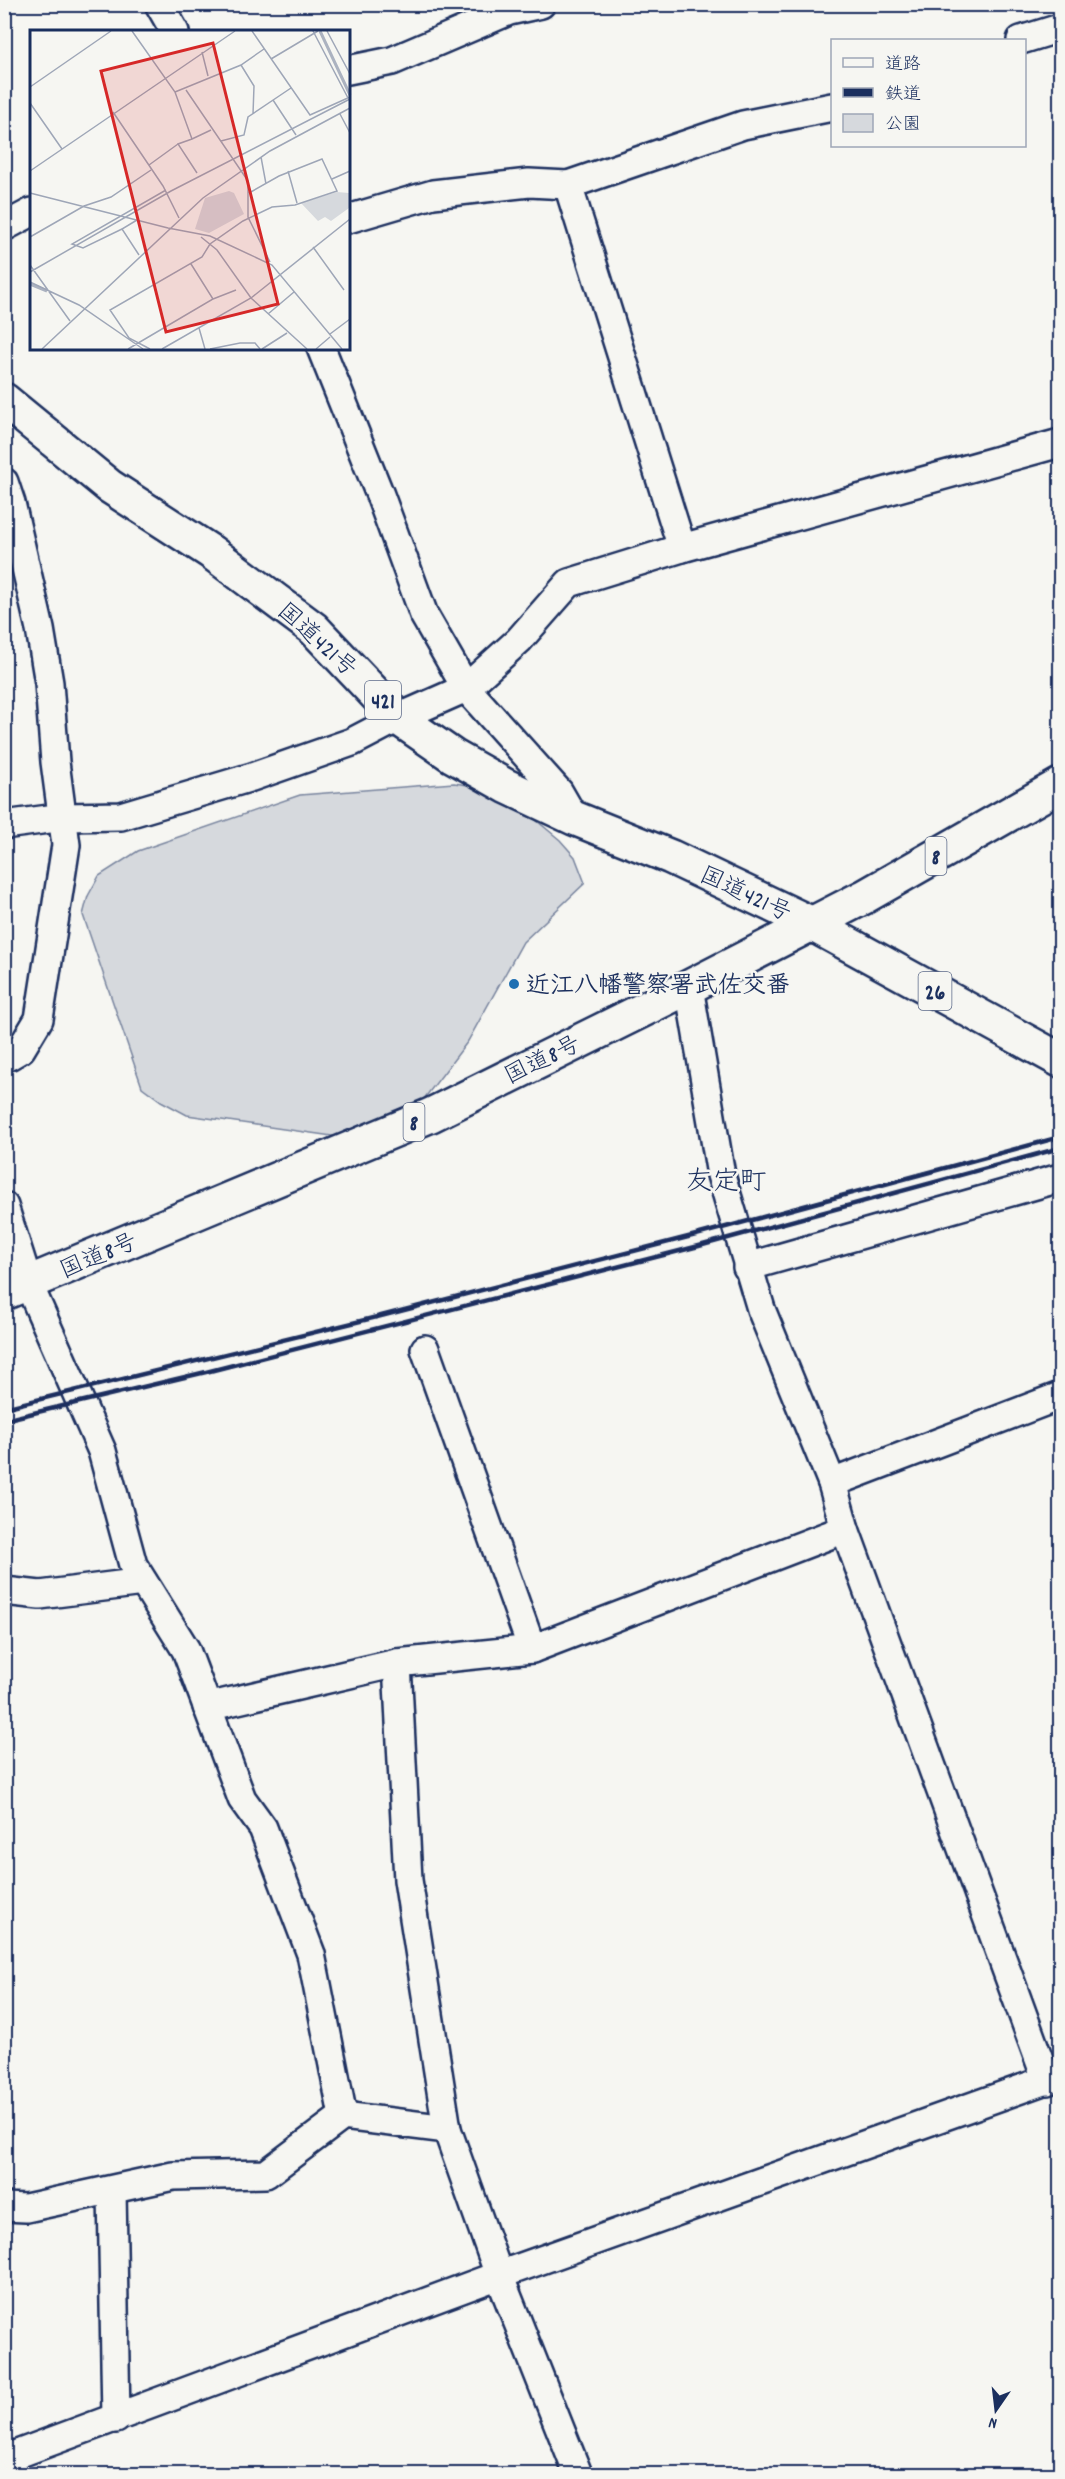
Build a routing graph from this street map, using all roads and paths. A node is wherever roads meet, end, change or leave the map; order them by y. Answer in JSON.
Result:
{"nodes":[{"id":1,"x":159,"y":4,"type":"edge"},
{"id":2,"x":541,"y":4,"type":"edge"},
{"id":3,"x":1060,"y":28,"type":"edge"},
{"id":4,"x":174,"y":30,"type":"edge"},
{"id":5,"x":1024,"y":39,"type":"edge"},
{"id":6,"x":350,"y":70,"type":"edge"},
{"id":7,"x":831,"y":107,"type":"edge"},
{"id":8,"x":568,"y":185,"type":"junction"},
{"id":9,"x":30,"y":213,"type":"edge"},
{"id":10,"x":350,"y":218,"type":"edge"},
{"id":11,"x":4,"y":227,"type":"edge"},
{"id":12,"x":322,"y":350,"type":"edge"},
{"id":13,"x":4,"y":400,"type":"edge"},
{"id":14,"x":1060,"y":443,"type":"edge"},
{"id":15,"x":4,"y":482,"type":"edge"},
{"id":16,"x":682,"y":548,"type":"junction"},
{"id":17,"x":466,"y":688,"type":"junction"},
{"id":18,"x":398,"y":718,"type":"junction"},
{"id":19,"x":1060,"y":785,"type":"edge"},
{"id":20,"x":64,"y":818,"type":"junction"},
{"id":21,"x":574,"y":818,"type":"junction"},
{"id":22,"x":4,"y":825,"type":"edge"},
{"id":23,"x":810,"y":923,"type":"junction"},
{"id":24,"x":689,"y":987,"type":"junction"},
{"id":25,"x":1060,"y":1060,"type":"edge"},
{"id":26,"x":6,"y":1063,"type":"edge"},
{"id":27,"x":1060,"y":1178,"type":"edge"},
{"id":28,"x":4,"y":1206,"type":"edge"},
{"id":29,"x":747,"y":1267,"type":"junction"},
{"id":30,"x":17,"y":1289,"type":"edge"},
{"id":31,"x":425,"y":1350,"type":"dead end"},
{"id":32,"x":1060,"y":1396,"type":"edge"},
{"id":33,"x":832,"y":1483,"type":"junction"},
{"id":34,"x":845,"y":1529,"type":"junction"},
{"id":35,"x":143,"y":1582,"type":"junction"},
{"id":36,"x":4,"y":1591,"type":"edge"},
{"id":37,"x":532,"y":1649,"type":"junction"},
{"id":38,"x":397,"y":1663,"type":"junction"},
{"id":39,"x":207,"y":1707,"type":"junction"},
{"id":40,"x":1054,"y":2078,"type":"edge"},
{"id":41,"x":343,"y":2116,"type":"junction"},
{"id":42,"x":447,"y":2129,"type":"junction"},
{"id":43,"x":112,"y":2191,"type":"junction"},
{"id":44,"x":4,"y":2207,"type":"edge"},
{"id":45,"x":499,"y":2275,"type":"junction"},
{"id":46,"x":116,"y":2419,"type":"junction"},
{"id":47,"x":4,"y":2459,"type":"edge"},
{"id":48,"x":578,"y":2475,"type":"edge"}],
"edges":[{"from":1,"to":4,"type":"street"},
{"from":2,"to":6,"type":"street"},
{"from":3,"to":5,"type":"street"},
{"from":7,"to":8,"type":"street"},
{"from":8,"to":10,"type":"street"},
{"from":8,"to":16,"type":"street"},
{"from":9,"to":11,"type":"street"},
{"from":12,"to":17,"type":"street"},
{"from":13,"to":18,"type":"main road","name":"国道421号","number":"421"},
{"from":14,"to":16,"type":"street"},
{"from":15,"to":20,"type":"street"},
{"from":16,"to":17,"type":"street"},
{"from":17,"to":18,"type":"street"},
{"from":17,"to":21,"type":"street"},
{"from":18,"to":20,"type":"street"},
{"from":18,"to":21,"type":"main road","name":"国道421号","number":"421"},
{"from":19,"to":23,"type":"main road","name":"国道8号","number":"8"},
{"from":20,"to":22,"type":"street"},
{"from":20,"to":26,"type":"street"},
{"from":21,"to":23,"type":"main road","name":"国道421号","number":"421"},
{"from":23,"to":24,"type":"main road","name":"国道8号","number":"8"},
{"from":23,"to":25,"type":"main road","number":"26"},
{"from":24,"to":29,"type":"street"},
{"from":24,"to":30,"type":"main road","name":"国道8号","number":"8"},
{"from":27,"to":29,"type":"street"},
{"from":28,"to":30,"type":"street"},
{"from":29,"to":33,"type":"street"},
{"from":30,"to":35,"type":"street"},
{"from":31,"to":37,"type":"street"},
{"from":32,"to":33,"type":"street"},
{"from":33,"to":34,"type":"street"},
{"from":34,"to":37,"type":"street"},
{"from":34,"to":40,"type":"street"},
{"from":35,"to":36,"type":"street"},
{"from":35,"to":39,"type":"street"},
{"from":37,"to":38,"type":"street"},
{"from":38,"to":39,"type":"street"},
{"from":38,"to":42,"type":"street"},
{"from":39,"to":41,"type":"street"},
{"from":40,"to":45,"type":"street"},
{"from":41,"to":42,"type":"street"},
{"from":41,"to":43,"type":"street"},
{"from":42,"to":45,"type":"street"},
{"from":43,"to":44,"type":"street"},
{"from":43,"to":46,"type":"street"},
{"from":45,"to":46,"type":"street"},
{"from":45,"to":48,"type":"street"},
{"from":46,"to":47,"type":"street"}]}
